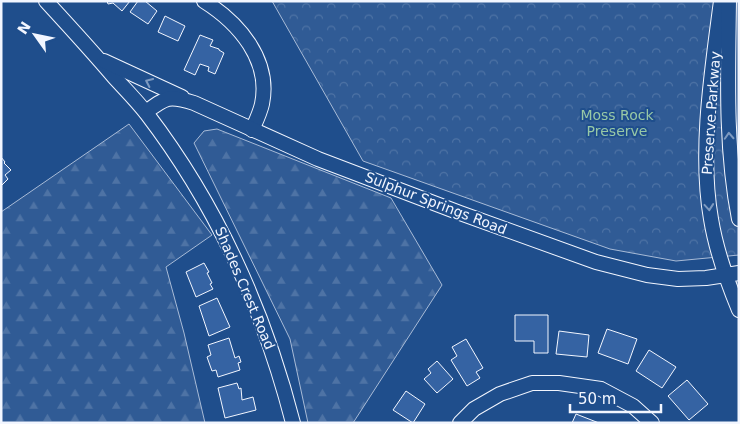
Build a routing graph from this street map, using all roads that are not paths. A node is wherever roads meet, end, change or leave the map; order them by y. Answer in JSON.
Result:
{"nodes":[{"id":1,"x":46,"y":1,"type":"edge"},
{"id":2,"x":204,"y":1,"type":"edge"},
{"id":3,"x":721,"y":1,"type":"edge"},
{"id":4,"x":729,"y":1,"type":"edge"},
{"id":5,"x":97,"y":58,"type":"junction"},
{"id":6,"x":194,"y":103,"type":"junction"},
{"id":7,"x":146,"y":112,"type":"junction"},
{"id":8,"x":252,"y":130,"type":"junction"},
{"id":9,"x":739,"y":219,"type":"edge"},
{"id":10,"x":732,"y":274,"type":"edge"},
{"id":11,"x":739,"y":310,"type":"edge"},
{"id":12,"x":292,"y":423,"type":"edge"},
{"id":13,"x":460,"y":423,"type":"edge"},
{"id":14,"x":652,"y":423,"type":"edge"}],
"edges":[{"from":1,"to":5,"type":"street","name":"Shades Crest Road"},
{"from":2,"to":8,"type":"street"},
{"from":3,"to":10,"type":"street","name":"Preserve Parkway","one_way":true},
{"from":9,"to":4,"type":"street","name":"Preserve Parkway","one_way":true},
{"from":6,"to":5,"type":"street","one_way":true},
{"from":5,"to":7,"type":"street","name":"Shades Crest Road"},
{"from":6,"to":7,"type":"street","name":"Sulphur Springs Road"},
{"from":6,"to":8,"type":"street","name":"Sulphur Springs Road"},
{"from":7,"to":12,"type":"street","name":"Shades Crest Road"},
{"from":8,"to":10,"type":"street","name":"Sulphur Springs Road"},
{"from":10,"to":11,"type":"street","name":"Preserve Parkway"},
{"from":13,"to":14,"type":"street"}]}
